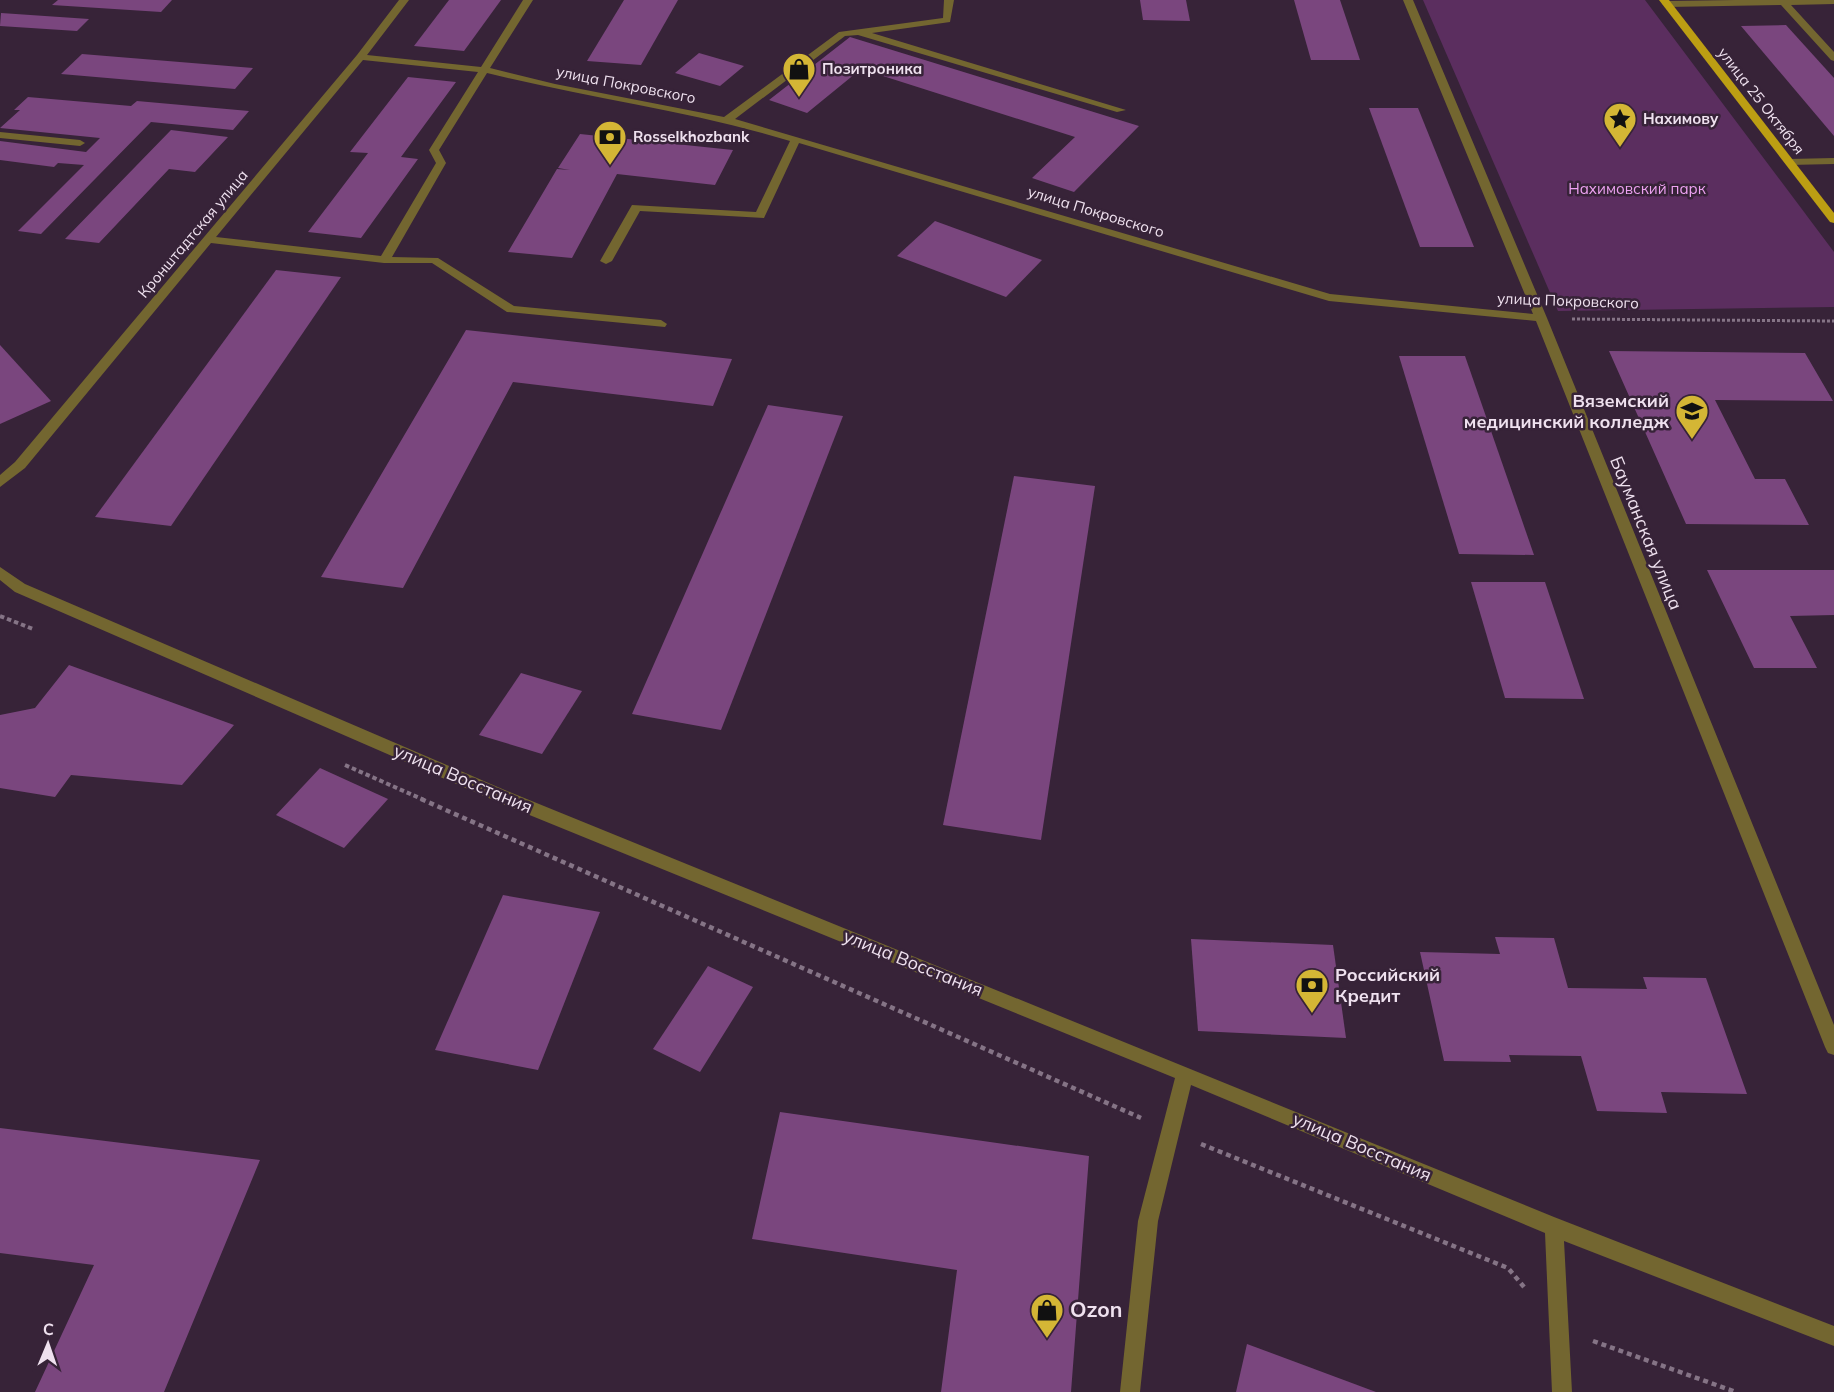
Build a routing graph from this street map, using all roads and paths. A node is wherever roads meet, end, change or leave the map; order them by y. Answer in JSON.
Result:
{"nodes":[{"id":1,"x":404,"y":0,"type":"edge"},
{"id":2,"x":528,"y":0,"type":"edge"},
{"id":3,"x":949,"y":0,"type":"edge"},
{"id":4,"x":1408,"y":0,"type":"edge"},
{"id":5,"x":1783,"y":1,"type":"edge"},
{"id":6,"x":1834,"y":1,"type":"edge"},
{"id":7,"x":1666,"y":2,"type":"edge"},
{"id":8,"x":859,"y":32,"type":"junction"},
{"id":9,"x":360,"y":57,"type":"junction"},
{"id":10,"x":1834,"y":58,"type":"edge"},
{"id":11,"x":484,"y":70,"type":"junction"},
{"id":12,"x":1120,"y":110,"type":"dead end"},
{"id":13,"x":727,"y":120,"type":"junction"},
{"id":14,"x":0,"y":135,"type":"edge"},
{"id":15,"x":796,"y":139,"type":"junction"},
{"id":16,"x":80,"y":143,"type":"dead end"},
{"id":17,"x":1834,"y":161,"type":"edge"},
{"id":18,"x":1789,"y":162,"type":"junction"},
{"id":19,"x":1834,"y":220,"type":"edge"},
{"id":20,"x":208,"y":239,"type":"junction"},
{"id":21,"x":384,"y":260,"type":"junction"},
{"id":22,"x":606,"y":261,"type":"dead end"},
{"id":23,"x":1541,"y":318,"type":"junction"},
{"id":24,"x":1834,"y":321,"type":"edge"},
{"id":25,"x":662,"y":324,"type":"dead end"},
{"id":26,"x":0,"y":482,"type":"edge"},
{"id":27,"x":0,"y":572,"type":"edge"},
{"id":28,"x":0,"y":616,"type":"edge"},
{"id":29,"x":42,"y":633,"type":"dead end"},
{"id":30,"x":340,"y":763,"type":"dead end"},
{"id":31,"x":1834,"y":1047,"type":"edge"},
{"id":32,"x":1185,"y":1074,"type":"junction"},
{"id":33,"x":1171,"y":1131,"type":"junction"},
{"id":34,"x":1554,"y":1227,"type":"junction"},
{"id":35,"x":1559,"y":1329,"type":"junction"},
{"id":36,"x":1834,"y":1336,"type":"edge"},
{"id":37,"x":1130,"y":1392,"type":"edge"},
{"id":38,"x":1562,"y":1392,"type":"edge"},
{"id":39,"x":1736,"y":1392,"type":"edge"}],
"edges":[{"from":1,"to":9,"type":"street","name":"Кронштадтская улица"},
{"from":2,"to":11,"type":"street"},
{"from":3,"to":8,"type":"street"},
{"from":4,"to":23,"type":"street","name":"Бауманская улица"},
{"from":5,"to":6,"type":"street"},
{"from":5,"to":7,"type":"street"},
{"from":5,"to":10,"type":"street"},
{"from":7,"to":18,"type":"main road","name":"улица 25 Октября"},
{"from":8,"to":12,"type":"street"},
{"from":8,"to":13,"type":"street"},
{"from":9,"to":11,"type":"street","name":"улица Покровского"},
{"from":9,"to":20,"type":"street","name":"Кронштадтская улица"},
{"from":11,"to":13,"type":"street","name":"улица Покровского"},
{"from":11,"to":21,"type":"street"},
{"from":13,"to":15,"type":"street","name":"улица Покровского"},
{"from":14,"to":16,"type":"street"},
{"from":15,"to":22,"type":"street"},
{"from":15,"to":23,"type":"street","name":"улица Покровского"},
{"from":17,"to":18,"type":"street"},
{"from":18,"to":19,"type":"main road","name":"улица 25 Октября"},
{"from":20,"to":21,"type":"street"},
{"from":20,"to":26,"type":"street","name":"Кронштадтская улица"},
{"from":21,"to":25,"type":"street"},
{"from":23,"to":24,"type":"path","name":"улица Покровского"},
{"from":23,"to":31,"type":"street","name":"Бауманская улица"},
{"from":27,"to":32,"type":"street","name":"улица Восстания"},
{"from":28,"to":29,"type":"path"},
{"from":30,"to":33,"type":"path"},
{"from":32,"to":33,"type":"street"},
{"from":32,"to":34,"type":"street","name":"улица Восстания"},
{"from":33,"to":35,"type":"path"},
{"from":33,"to":37,"type":"street"},
{"from":34,"to":35,"type":"street"},
{"from":34,"to":36,"type":"street","name":"улица Восстания"},
{"from":35,"to":38,"type":"street"},
{"from":35,"to":39,"type":"path"}]}
